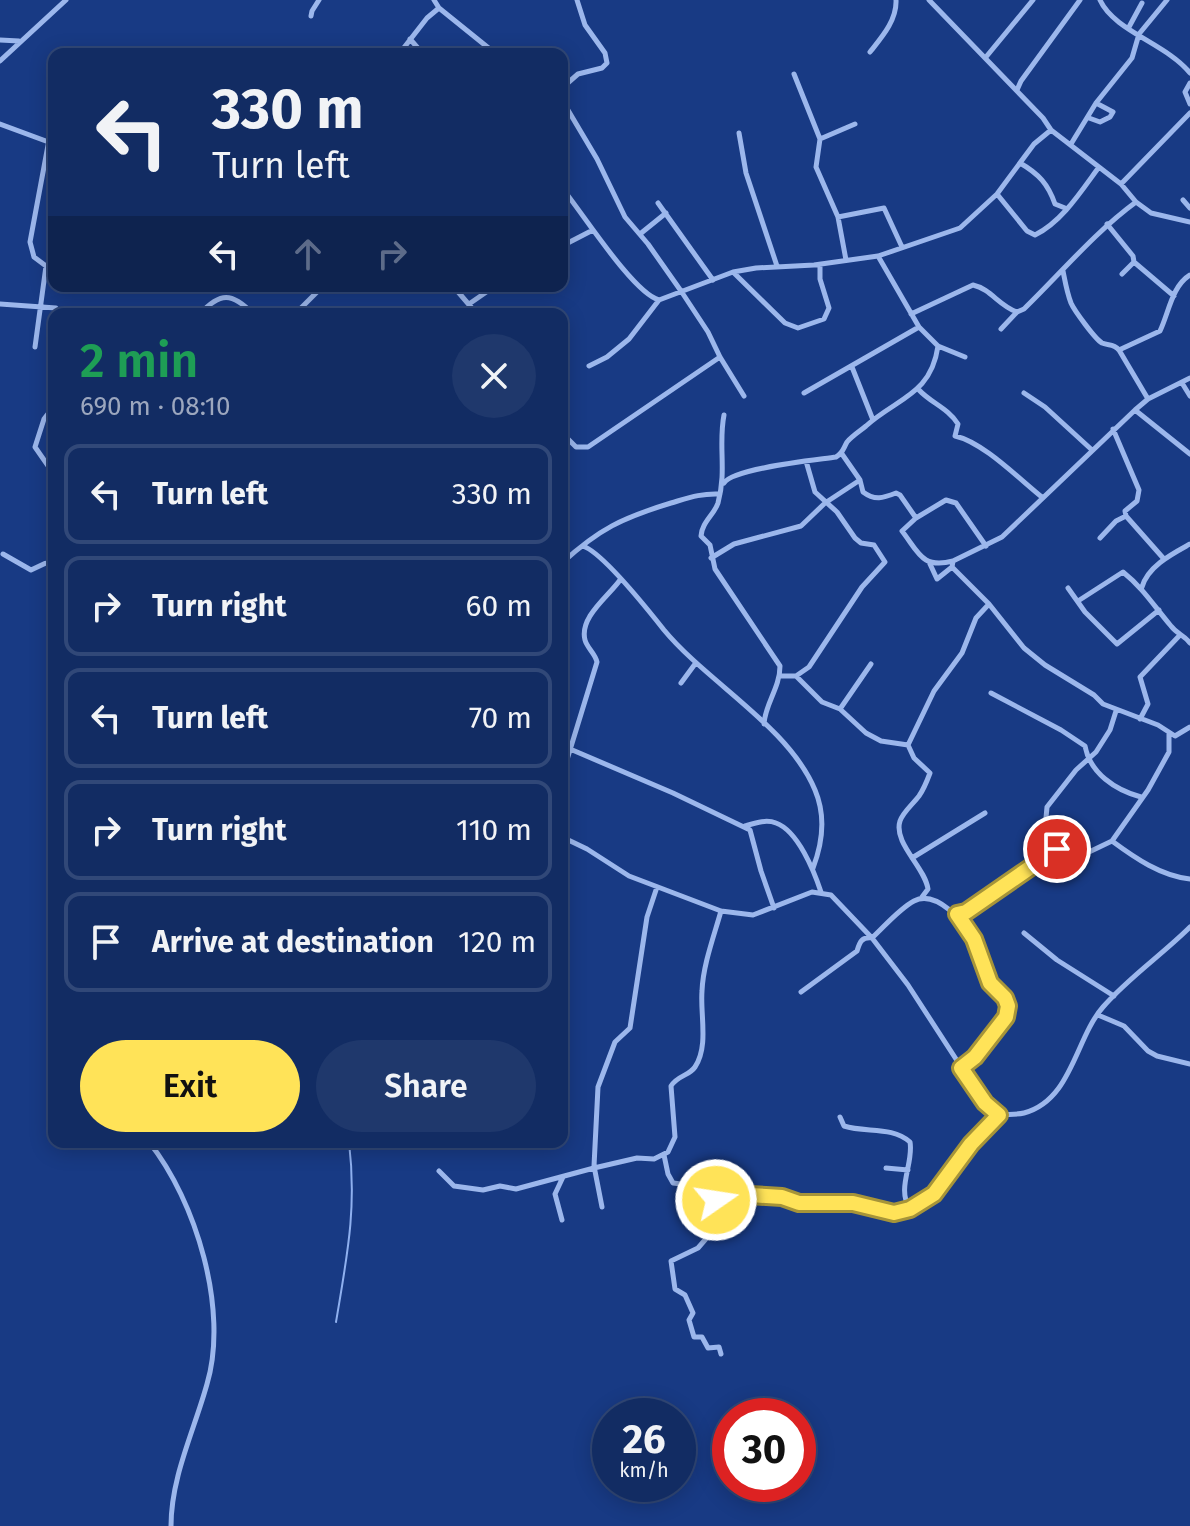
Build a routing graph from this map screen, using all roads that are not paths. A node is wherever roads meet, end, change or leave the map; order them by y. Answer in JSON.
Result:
{"nodes":[{"id":1,"x":66,"y":0,"type":"edge"},
{"id":2,"x":319,"y":0,"type":"edge"},
{"id":3,"x":434,"y":0,"type":"edge"},
{"id":4,"x":577,"y":0,"type":"edge"},
{"id":5,"x":896,"y":0,"type":"edge"},
{"id":6,"x":929,"y":0,"type":"edge"},
{"id":7,"x":1033,"y":0,"type":"edge"},
{"id":8,"x":1080,"y":0,"type":"edge"},
{"id":9,"x":1100,"y":0,"type":"edge"},
{"id":10,"x":1167,"y":0,"type":"edge"},
{"id":11,"x":1143,"y":2,"type":"edge"},
{"id":12,"x":439,"y":8,"type":"junction"},
{"id":13,"x":1157,"y":9,"type":"junction"},
{"id":14,"x":311,"y":16,"type":"dead end"},
{"id":15,"x":1129,"y":27,"type":"junction"},
{"id":16,"x":1139,"y":34,"type":"junction"},
{"id":17,"x":410,"y":39,"type":"junction"},
{"id":18,"x":0,"y":40,"type":"edge"},
{"id":19,"x":20,"y":41,"type":"junction"},
{"id":20,"x":403,"y":48,"type":"edge"},
{"id":21,"x":418,"y":48,"type":"edge"},
{"id":22,"x":489,"y":48,"type":"edge"},
{"id":23,"x":870,"y":52,"type":"dead end"},
{"id":24,"x":986,"y":57,"type":"junction"},
{"id":25,"x":0,"y":61,"type":"edge"},
{"id":26,"x":1190,"y":73,"type":"edge"},
{"id":27,"x":794,"y":74,"type":"dead end"},
{"id":28,"x":568,"y":83,"type":"edge"},
{"id":29,"x":1190,"y":83,"type":"edge"},
{"id":30,"x":1017,"y":90,"type":"junction"},
{"id":31,"x":1096,"y":103,"type":"junction"},
{"id":32,"x":1190,"y":104,"type":"edge"},
{"id":33,"x":568,"y":110,"type":"edge"},
{"id":34,"x":1190,"y":113,"type":"edge"},
{"id":35,"x":1089,"y":118,"type":"junction"},
{"id":36,"x":0,"y":124,"type":"edge"},
{"id":37,"x":855,"y":124,"type":"dead end"},
{"id":38,"x":1051,"y":130,"type":"junction"},
{"id":39,"x":739,"y":133,"type":"dead end"},
{"id":40,"x":820,"y":139,"type":"junction"},
{"id":41,"x":48,"y":141,"type":"edge"},
{"id":42,"x":1071,"y":144,"type":"junction"},
{"id":43,"x":48,"y":160,"type":"edge"},
{"id":44,"x":1020,"y":163,"type":"junction"},
{"id":45,"x":1099,"y":167,"type":"junction"},
{"id":46,"x":1121,"y":184,"type":"junction"},
{"id":47,"x":997,"y":194,"type":"junction"},
{"id":48,"x":568,"y":196,"type":"edge"},
{"id":49,"x":1183,"y":200,"type":"dead end"},
{"id":50,"x":1136,"y":202,"type":"junction"},
{"id":51,"x":658,"y":203,"type":"dead end"},
{"id":52,"x":1066,"y":208,"type":"junction"},
{"id":53,"x":1190,"y":208,"type":"edge"},
{"id":54,"x":666,"y":213,"type":"junction"},
{"id":55,"x":838,"y":217,"type":"junction"},
{"id":56,"x":1190,"y":222,"type":"edge"},
{"id":57,"x":1107,"y":224,"type":"junction"},
{"id":58,"x":593,"y":230,"type":"junction"},
{"id":59,"x":640,"y":234,"type":"junction"},
{"id":60,"x":568,"y":242,"type":"edge"},
{"id":61,"x":902,"y":247,"type":"junction"},
{"id":62,"x":878,"y":256,"type":"junction"},
{"id":63,"x":846,"y":260,"type":"junction"},
{"id":64,"x":1134,"y":262,"type":"junction"},
{"id":65,"x":820,"y":264,"type":"junction"},
{"id":66,"x":777,"y":267,"type":"junction"},
{"id":67,"x":1063,"y":270,"type":"junction"},
{"id":68,"x":733,"y":272,"type":"junction"},
{"id":69,"x":1122,"y":274,"type":"dead end"},
{"id":70,"x":1190,"y":275,"type":"edge"},
{"id":71,"x":713,"y":280,"type":"junction"},
{"id":72,"x":681,"y":291,"type":"junction"},
{"id":73,"x":317,"y":292,"type":"edge"},
{"id":74,"x":458,"y":292,"type":"edge"},
{"id":75,"x":486,"y":292,"type":"edge"},
{"id":76,"x":1174,"y":296,"type":"junction"},
{"id":77,"x":657,"y":300,"type":"junction"},
{"id":78,"x":0,"y":304,"type":"edge"},
{"id":79,"x":469,"y":304,"type":"junction"},
{"id":80,"x":40,"y":307,"type":"junction"},
{"id":81,"x":56,"y":308,"type":"edge"},
{"id":82,"x":207,"y":308,"type":"edge"},
{"id":83,"x":247,"y":308,"type":"edge"},
{"id":84,"x":301,"y":308,"type":"edge"},
{"id":85,"x":472,"y":308,"type":"edge"},
{"id":86,"x":1017,"y":312,"type":"junction"},
{"id":87,"x":911,"y":314,"type":"junction"},
{"id":88,"x":919,"y":327,"type":"junction"},
{"id":89,"x":1001,"y":329,"type":"dead end"},
{"id":90,"x":938,"y":346,"type":"junction"},
{"id":91,"x":35,"y":347,"type":"dead end"},
{"id":92,"x":1119,"y":350,"type":"junction"},
{"id":93,"x":720,"y":357,"type":"junction"},
{"id":94,"x":965,"y":357,"type":"dead end"},
{"id":95,"x":589,"y":366,"type":"dead end"},
{"id":96,"x":852,"y":367,"type":"junction"},
{"id":97,"x":1190,"y":378,"type":"edge"},
{"id":98,"x":1182,"y":383,"type":"junction"},
{"id":99,"x":919,"y":390,"type":"junction"},
{"id":100,"x":804,"y":393,"type":"dead end"},
{"id":101,"x":1024,"y":393,"type":"dead end"},
{"id":102,"x":744,"y":396,"type":"dead end"},
{"id":103,"x":1190,"y":396,"type":"edge"},
{"id":104,"x":1148,"y":399,"type":"junction"},
{"id":105,"x":1135,"y":410,"type":"junction"},
{"id":106,"x":48,"y":414,"type":"edge"},
{"id":107,"x":724,"y":415,"type":"dead end"},
{"id":108,"x":873,"y":420,"type":"junction"},
{"id":109,"x":1113,"y":429,"type":"junction"},
{"id":110,"x":568,"y":439,"type":"edge"},
{"id":111,"x":1092,"y":450,"type":"junction"},
{"id":112,"x":842,"y":454,"type":"junction"},
{"id":113,"x":1190,"y":454,"type":"edge"},
{"id":114,"x":806,"y":461,"type":"junction"},
{"id":115,"x":48,"y":466,"type":"edge"},
{"id":116,"x":860,"y":480,"type":"junction"},
{"id":117,"x":724,"y":483,"type":"junction"},
{"id":118,"x":720,"y":494,"type":"junction"},
{"id":119,"x":1043,"y":498,"type":"junction"},
{"id":120,"x":825,"y":503,"type":"junction"},
{"id":121,"x":1126,"y":516,"type":"junction"},
{"id":122,"x":916,"y":518,"type":"junction"},
{"id":123,"x":1100,"y":538,"type":"dead end"},
{"id":124,"x":1190,"y":544,"type":"edge"},
{"id":125,"x":583,"y":546,"type":"junction"},
{"id":126,"x":986,"y":546,"type":"junction"},
{"id":127,"x":3,"y":554,"type":"dead end"},
{"id":128,"x":568,"y":558,"type":"edge"},
{"id":129,"x":711,"y":558,"type":"junction"},
{"id":130,"x":1164,"y":559,"type":"junction"},
{"id":131,"x":48,"y":562,"type":"edge"},
{"id":132,"x":930,"y":563,"type":"junction"},
{"id":133,"x":953,"y":564,"type":"junction"},
{"id":134,"x":620,"y":580,"type":"junction"},
{"id":135,"x":1142,"y":587,"type":"junction"},
{"id":136,"x":627,"y":588,"type":"junction"},
{"id":137,"x":1068,"y":588,"type":"dead end"},
{"id":138,"x":614,"y":589,"type":"junction"},
{"id":139,"x":1078,"y":601,"type":"junction"},
{"id":140,"x":989,"y":604,"type":"junction"},
{"id":141,"x":1159,"y":610,"type":"junction"},
{"id":142,"x":1180,"y":635,"type":"junction"},
{"id":143,"x":1190,"y":643,"type":"edge"},
{"id":144,"x":695,"y":664,"type":"junction"},
{"id":145,"x":871,"y":664,"type":"dead end"},
{"id":146,"x":780,"y":676,"type":"junction"},
{"id":147,"x":796,"y":676,"type":"junction"},
{"id":148,"x":681,"y":683,"type":"dead end"},
{"id":149,"x":991,"y":693,"type":"dead end"},
{"id":150,"x":840,"y":709,"type":"junction"},
{"id":151,"x":1116,"y":710,"type":"junction"},
{"id":152,"x":1140,"y":719,"type":"junction"},
{"id":153,"x":764,"y":725,"type":"junction"},
{"id":154,"x":1190,"y":727,"type":"edge"},
{"id":155,"x":1169,"y":733,"type":"junction"},
{"id":156,"x":908,"y":745,"type":"junction"},
{"id":157,"x":570,"y":749,"type":"junction"},
{"id":158,"x":568,"y":756,"type":"edge"},
{"id":159,"x":1088,"y":761,"type":"junction"},
{"id":160,"x":1141,"y":797,"type":"junction"},
{"id":161,"x":985,"y":813,"type":"dead end"},
{"id":162,"x":744,"y":827,"type":"junction"},
{"id":163,"x":568,"y":840,"type":"edge"},
{"id":164,"x":1064,"y":841,"type":"junction"},
{"id":165,"x":1112,"y":841,"type":"junction"},
{"id":166,"x":912,"y":858,"type":"junction"},
{"id":167,"x":813,"y":868,"type":"junction"},
{"id":168,"x":1190,"y":879,"type":"edge"},
{"id":169,"x":657,"y":887,"type":"junction"},
{"id":170,"x":821,"y":892,"type":"junction"},
{"id":171,"x":922,"y":898,"type":"junction"},
{"id":172,"x":774,"y":908,"type":"junction"},
{"id":173,"x":721,"y":911,"type":"junction"},
{"id":174,"x":957,"y":914,"type":"junction"},
{"id":175,"x":1190,"y":927,"type":"edge"},
{"id":176,"x":1024,"y":933,"type":"dead end"},
{"id":177,"x":872,"y":938,"type":"junction"},
{"id":178,"x":801,"y":992,"type":"dead end"},
{"id":179,"x":1114,"y":996,"type":"junction"},
{"id":180,"x":1098,"y":1015,"type":"junction"},
{"id":181,"x":1190,"y":1064,"type":"edge"},
{"id":182,"x":961,"y":1068,"type":"junction"},
{"id":183,"x":999,"y":1115,"type":"junction"},
{"id":184,"x":840,"y":1117,"type":"dead end"},
{"id":185,"x":153,"y":1148,"type":"edge"},
{"id":186,"x":664,"y":1155,"type":"junction"},
{"id":187,"x":594,"y":1168,"type":"junction"},
{"id":188,"x":886,"y":1168,"type":"dead end"},
{"id":189,"x":908,"y":1170,"type":"junction"},
{"id":190,"x":439,"y":1171,"type":"dead end"},
{"id":191,"x":564,"y":1176,"type":"junction"},
{"id":192,"x":716,"y":1193,"type":"junction"},
{"id":193,"x":602,"y":1207,"type":"dead end"},
{"id":194,"x":910,"y":1209,"type":"junction"},
{"id":195,"x":562,"y":1220,"type":"dead end"},
{"id":196,"x":721,"y":1354,"type":"dead end"},
{"id":197,"x":171,"y":1526,"type":"edge"}],
"edges":[{"from":1,"to":19,"type":"street"},
{"from":2,"to":14,"type":"street"},
{"from":3,"to":12,"type":"street"},
{"from":4,"to":28,"type":"street"},
{"from":5,"to":23,"type":"street"},
{"from":6,"to":24,"type":"street"},
{"from":7,"to":24,"type":"street"},
{"from":8,"to":30,"type":"street"},
{"from":9,"to":15,"type":"street"},
{"from":10,"to":13,"type":"street"},
{"from":11,"to":13,"type":"street"},
{"from":11,"to":15,"type":"street"},
{"from":12,"to":17,"type":"street"},
{"from":12,"to":22,"type":"street"},
{"from":13,"to":16,"type":"street"},
{"from":15,"to":16,"type":"street"},
{"from":16,"to":26,"type":"street"},
{"from":16,"to":31,"type":"street"},
{"from":17,"to":20,"type":"street"},
{"from":17,"to":21,"type":"street"},
{"from":18,"to":19,"type":"street"},
{"from":19,"to":25,"type":"street"},
{"from":24,"to":30,"type":"street"},
{"from":27,"to":40,"type":"street"},
{"from":29,"to":32,"type":"street"},
{"from":30,"to":38,"type":"street"},
{"from":31,"to":35,"type":"street"},
{"from":31,"to":35,"type":"street"},
{"from":33,"to":59,"type":"street"},
{"from":34,"to":46,"type":"street"},
{"from":35,"to":42,"type":"street"},
{"from":36,"to":41,"type":"street"},
{"from":37,"to":40,"type":"street"},
{"from":38,"to":42,"type":"street"},
{"from":38,"to":44,"type":"street"},
{"from":39,"to":66,"type":"street"},
{"from":40,"to":55,"type":"street"},
{"from":42,"to":45,"type":"street"},
{"from":43,"to":80,"type":"street"},
{"from":44,"to":47,"type":"street"},
{"from":44,"to":52,"type":"street"},
{"from":45,"to":46,"type":"street"},
{"from":45,"to":52,"type":"street"},
{"from":46,"to":50,"type":"street"},
{"from":47,"to":52,"type":"street"},
{"from":47,"to":61,"type":"street"},
{"from":48,"to":58,"type":"street"},
{"from":49,"to":53,"type":"street"},
{"from":50,"to":56,"type":"street"},
{"from":50,"to":57,"type":"street"},
{"from":51,"to":54,"type":"street"},
{"from":54,"to":59,"type":"street"},
{"from":54,"to":71,"type":"street"},
{"from":55,"to":61,"type":"street"},
{"from":55,"to":63,"type":"street"},
{"from":57,"to":64,"type":"street"},
{"from":57,"to":67,"type":"street"},
{"from":58,"to":60,"type":"street"},
{"from":58,"to":77,"type":"street"},
{"from":59,"to":72,"type":"street"},
{"from":61,"to":62,"type":"street"},
{"from":62,"to":63,"type":"street"},
{"from":62,"to":87,"type":"street"},
{"from":63,"to":65,"type":"street"},
{"from":64,"to":69,"type":"street"},
{"from":64,"to":76,"type":"street"},
{"from":65,"to":66,"type":"street"},
{"from":65,"to":68,"type":"street"},
{"from":66,"to":68,"type":"street"},
{"from":67,"to":86,"type":"street"},
{"from":67,"to":92,"type":"street"},
{"from":68,"to":71,"type":"street"},
{"from":70,"to":76,"type":"street"},
{"from":71,"to":72,"type":"street"},
{"from":72,"to":77,"type":"street"},
{"from":72,"to":93,"type":"street"},
{"from":73,"to":84,"type":"street"},
{"from":74,"to":79,"type":"street"},
{"from":75,"to":79,"type":"street"},
{"from":76,"to":92,"type":"street"},
{"from":77,"to":95,"type":"street"},
{"from":78,"to":80,"type":"street"},
{"from":79,"to":85,"type":"street"},
{"from":80,"to":81,"type":"street"},
{"from":80,"to":91,"type":"street"},
{"from":82,"to":83,"type":"street"},
{"from":86,"to":87,"type":"street"},
{"from":86,"to":89,"type":"street"},
{"from":87,"to":88,"type":"street"},
{"from":88,"to":90,"type":"street"},
{"from":88,"to":96,"type":"street"},
{"from":90,"to":94,"type":"street"},
{"from":90,"to":99,"type":"street"},
{"from":92,"to":104,"type":"street"},
{"from":93,"to":102,"type":"street"},
{"from":93,"to":110,"type":"street"},
{"from":96,"to":100,"type":"street"},
{"from":96,"to":108,"type":"street"},
{"from":97,"to":98,"type":"street"},
{"from":98,"to":103,"type":"street"},
{"from":98,"to":104,"type":"street"},
{"from":99,"to":108,"type":"street"},
{"from":99,"to":119,"type":"street"},
{"from":101,"to":111,"type":"street"},
{"from":104,"to":105,"type":"street"},
{"from":105,"to":109,"type":"street"},
{"from":105,"to":113,"type":"street"},
{"from":106,"to":115,"type":"street"},
{"from":107,"to":117,"type":"street"},
{"from":108,"to":112,"type":"street"},
{"from":109,"to":111,"type":"street"},
{"from":109,"to":121,"type":"street"},
{"from":111,"to":119,"type":"street"},
{"from":112,"to":114,"type":"street"},
{"from":112,"to":116,"type":"street"},
{"from":114,"to":117,"type":"street"},
{"from":114,"to":120,"type":"street"},
{"from":116,"to":120,"type":"street"},
{"from":116,"to":122,"type":"street"},
{"from":117,"to":118,"type":"street"},
{"from":118,"to":125,"type":"street"},
{"from":118,"to":129,"type":"street"},
{"from":119,"to":126,"type":"street"},
{"from":120,"to":129,"type":"street"},
{"from":120,"to":147,"type":"street"},
{"from":121,"to":123,"type":"street"},
{"from":121,"to":130,"type":"street"},
{"from":122,"to":126,"type":"street"},
{"from":122,"to":132,"type":"street"},
{"from":124,"to":130,"type":"street"},
{"from":125,"to":128,"type":"street"},
{"from":125,"to":134,"type":"street"},
{"from":126,"to":133,"type":"street"},
{"from":127,"to":131,"type":"street"},
{"from":129,"to":146,"type":"street"},
{"from":130,"to":135,"type":"street"},
{"from":132,"to":133,"type":"street"},
{"from":132,"to":133,"type":"street"},
{"from":133,"to":140,"type":"street"},
{"from":134,"to":136,"type":"street"},
{"from":134,"to":138,"type":"street"},
{"from":135,"to":139,"type":"street"},
{"from":135,"to":141,"type":"street"},
{"from":136,"to":138,"type":"street"},
{"from":136,"to":144,"type":"street"},
{"from":137,"to":139,"type":"street"},
{"from":138,"to":157,"type":"street"},
{"from":139,"to":141,"type":"street"},
{"from":140,"to":151,"type":"street"},
{"from":140,"to":156,"type":"street"},
{"from":141,"to":142,"type":"street"},
{"from":142,"to":143,"type":"street"},
{"from":142,"to":152,"type":"street"},
{"from":144,"to":148,"type":"street"},
{"from":144,"to":153,"type":"street"},
{"from":145,"to":150,"type":"street"},
{"from":146,"to":147,"type":"street"},
{"from":146,"to":153,"type":"street"},
{"from":147,"to":150,"type":"street"},
{"from":149,"to":159,"type":"street"},
{"from":150,"to":156,"type":"street"},
{"from":151,"to":152,"type":"street"},
{"from":151,"to":159,"type":"street"},
{"from":152,"to":155,"type":"street"},
{"from":153,"to":167,"type":"street"},
{"from":154,"to":155,"type":"street"},
{"from":155,"to":160,"type":"street"},
{"from":156,"to":166,"type":"street"},
{"from":157,"to":158,"type":"street"},
{"from":157,"to":162,"type":"street"},
{"from":159,"to":160,"type":"street"},
{"from":159,"to":164,"type":"street"},
{"from":160,"to":165,"type":"street"},
{"from":161,"to":166,"type":"street"},
{"from":162,"to":167,"type":"street"},
{"from":162,"to":172,"type":"street"},
{"from":163,"to":169,"type":"street"},
{"from":164,"to":165,"type":"street"},
{"from":164,"to":174,"type":"street"},
{"from":165,"to":168,"type":"street"},
{"from":166,"to":171,"type":"street"},
{"from":167,"to":170,"type":"street"},
{"from":169,"to":173,"type":"street"},
{"from":169,"to":187,"type":"street"},
{"from":170,"to":172,"type":"street"},
{"from":170,"to":177,"type":"street"},
{"from":171,"to":174,"type":"street"},
{"from":171,"to":177,"type":"street"},
{"from":172,"to":173,"type":"street"},
{"from":173,"to":186,"type":"street"},
{"from":174,"to":182,"type":"street"},
{"from":175,"to":179,"type":"street"},
{"from":176,"to":179,"type":"street"},
{"from":177,"to":178,"type":"street"},
{"from":177,"to":182,"type":"street"},
{"from":179,"to":180,"type":"street"},
{"from":180,"to":181,"type":"street"},
{"from":180,"to":183,"type":"street"},
{"from":182,"to":183,"type":"street"},
{"from":183,"to":194,"type":"street"},
{"from":184,"to":189,"type":"street"},
{"from":185,"to":197,"type":"street"},
{"from":186,"to":187,"type":"street"},
{"from":186,"to":192,"type":"street"},
{"from":187,"to":191,"type":"street"},
{"from":187,"to":193,"type":"street"},
{"from":188,"to":189,"type":"street"},
{"from":189,"to":194,"type":"street"},
{"from":190,"to":191,"type":"street"},
{"from":191,"to":195,"type":"street"},
{"from":192,"to":194,"type":"street"},
{"from":192,"to":196,"type":"street"}]}
